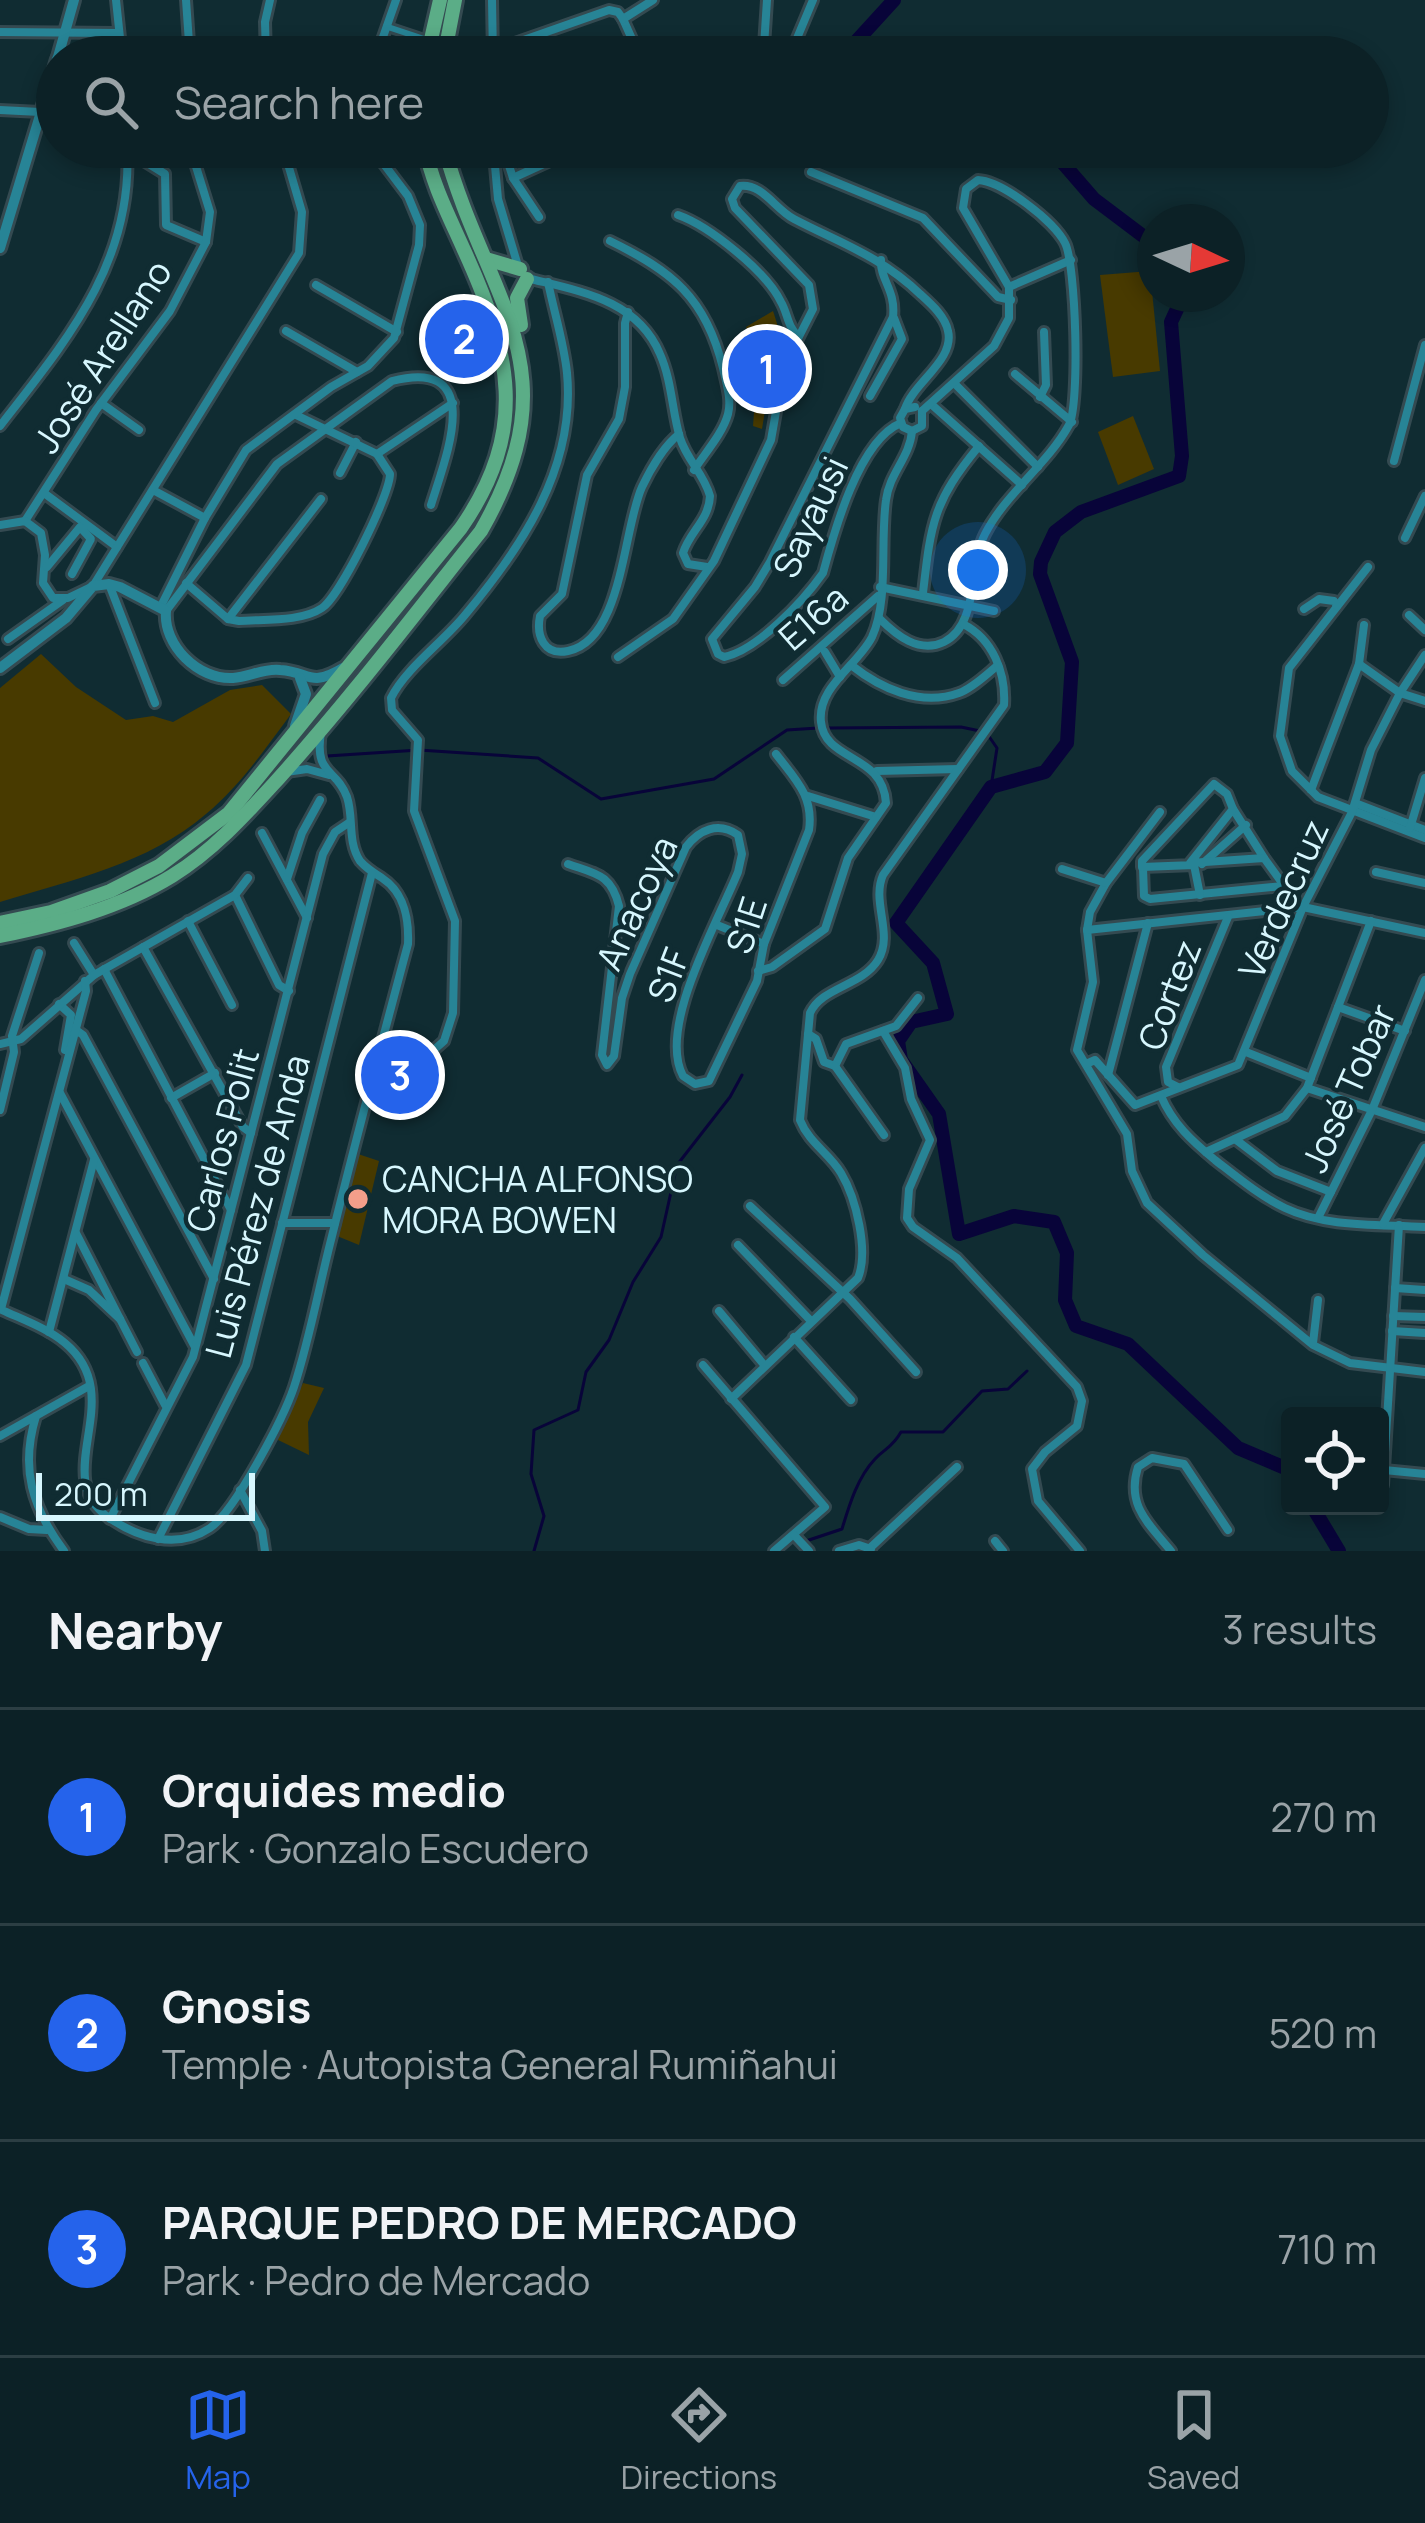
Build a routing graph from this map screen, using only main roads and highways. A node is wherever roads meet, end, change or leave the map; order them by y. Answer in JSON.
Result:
{"nodes":[{"id":1,"x":440,"y":0,"type":"edge"},
{"id":2,"x":455,"y":0,"type":"edge"},
{"id":3,"x":432,"y":36,"type":"edge"},
{"id":4,"x":448,"y":36,"type":"edge"},
{"id":5,"x":430,"y":168,"type":"edge"},
{"id":6,"x":450,"y":168,"type":"edge"},
{"id":7,"x":486,"y":259,"type":"junction"},
{"id":8,"x":524,"y":394,"type":"junction"},
{"id":9,"x":0,"y":923,"type":"edge"},
{"id":10,"x":0,"y":936,"type":"edge"}],
"edges":[{"from":1,"to":3,"type":"highway"},
{"from":2,"to":4,"type":"highway"},
{"from":5,"to":9,"type":"highway"},
{"from":6,"to":7,"type":"highway"},
{"from":7,"to":8,"type":"highway"},
{"from":7,"to":8,"type":"highway"},
{"from":8,"to":10,"type":"highway"}]}
